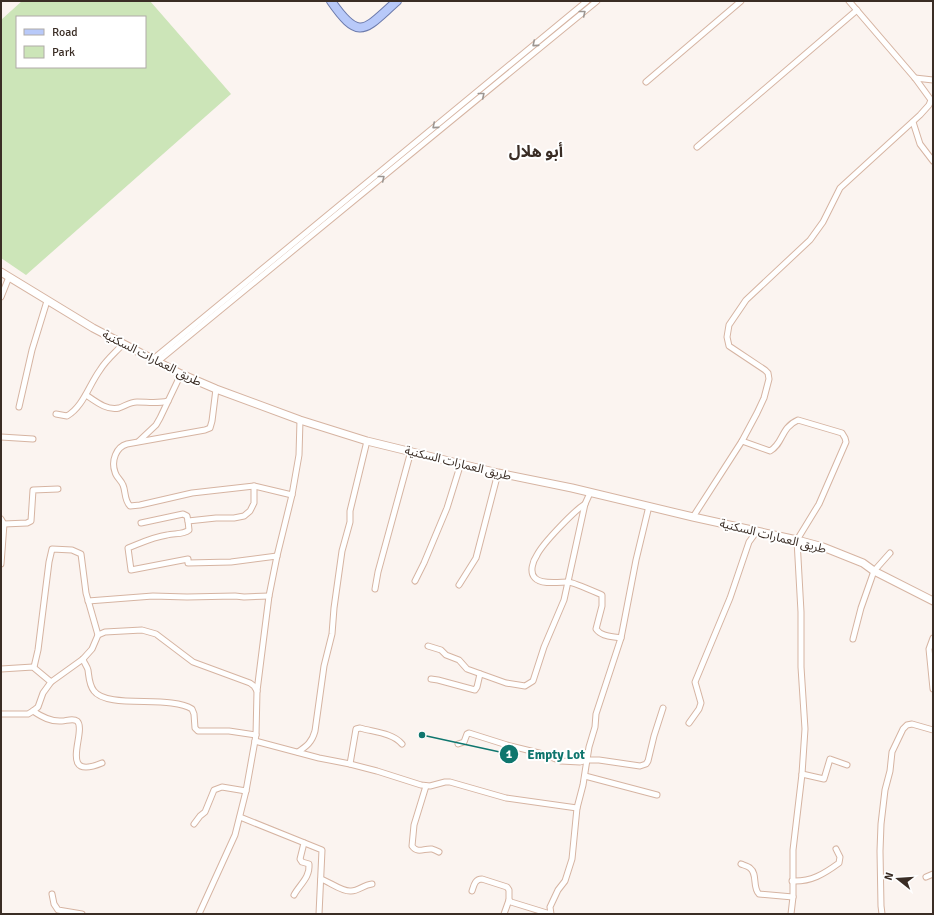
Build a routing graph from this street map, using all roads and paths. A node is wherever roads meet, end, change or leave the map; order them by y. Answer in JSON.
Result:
{"nodes":[{"id":1,"x":331,"y":1,"type":"edge"},
{"id":2,"x":396,"y":1,"type":"edge"},
{"id":3,"x":587,"y":1,"type":"edge"},
{"id":4,"x":597,"y":1,"type":"edge"},
{"id":5,"x":741,"y":1,"type":"edge"},
{"id":6,"x":849,"y":1,"type":"edge"},
{"id":7,"x":857,"y":10,"type":"junction"},
{"id":8,"x":915,"y":78,"type":"junction"},
{"id":9,"x":933,"y":80,"type":"edge"},
{"id":10,"x":646,"y":82,"type":"dead end"},
{"id":11,"x":912,"y":122,"type":"junction"},
{"id":12,"x":697,"y":147,"type":"dead end"},
{"id":13,"x":933,"y":161,"type":"edge"},
{"id":14,"x":1,"y":272,"type":"edge"},
{"id":15,"x":9,"y":277,"type":"junction"},
{"id":16,"x":1,"y":297,"type":"edge"},
{"id":17,"x":47,"y":301,"type":"junction"},
{"id":18,"x":123,"y":344,"type":"junction"},
{"id":19,"x":154,"y":361,"type":"junction"},
{"id":20,"x":181,"y":374,"type":"junction"},
{"id":21,"x":216,"y":389,"type":"junction"},
{"id":22,"x":86,"y":395,"type":"junction"},
{"id":23,"x":168,"y":401,"type":"junction"},
{"id":24,"x":19,"y":407,"type":"dead end"},
{"id":25,"x":56,"y":414,"type":"dead end"},
{"id":26,"x":300,"y":420,"type":"junction"},
{"id":27,"x":1,"y":437,"type":"edge"},
{"id":28,"x":33,"y":439,"type":"dead end"},
{"id":29,"x":367,"y":440,"type":"junction"},
{"id":30,"x":139,"y":441,"type":"junction"},
{"id":31,"x":742,"y":441,"type":"junction"},
{"id":32,"x":411,"y":451,"type":"junction"},
{"id":33,"x":461,"y":463,"type":"junction"},
{"id":34,"x":498,"y":473,"type":"junction"},
{"id":35,"x":254,"y":486,"type":"junction"},
{"id":36,"x":58,"y":489,"type":"dead end"},
{"id":37,"x":590,"y":493,"type":"junction"},
{"id":38,"x":292,"y":495,"type":"junction"},
{"id":39,"x":585,"y":504,"type":"junction"},
{"id":40,"x":648,"y":506,"type":"junction"},
{"id":41,"x":693,"y":517,"type":"junction"},
{"id":42,"x":188,"y":521,"type":"junction"},
{"id":43,"x":2,"y":522,"type":"edge"},
{"id":44,"x":141,"y":522,"type":"dead end"},
{"id":45,"x":758,"y":531,"type":"junction"},
{"id":46,"x":797,"y":540,"type":"junction"},
{"id":47,"x":890,"y":553,"type":"dead end"},
{"id":48,"x":277,"y":556,"type":"junction"},
{"id":49,"x":1,"y":564,"type":"edge"},
{"id":50,"x":874,"y":571,"type":"junction"},
{"id":51,"x":415,"y":581,"type":"dead end"},
{"id":52,"x":569,"y":582,"type":"junction"},
{"id":53,"x":459,"y":585,"type":"dead end"},
{"id":54,"x":375,"y":589,"type":"dead end"},
{"id":55,"x":269,"y":596,"type":"junction"},
{"id":56,"x":88,"y":601,"type":"junction"},
{"id":57,"x":933,"y":601,"type":"edge"},
{"id":58,"x":98,"y":635,"type":"junction"},
{"id":59,"x":620,"y":638,"type":"junction"},
{"id":60,"x":933,"y":638,"type":"edge"},
{"id":61,"x":853,"y":640,"type":"dead end"},
{"id":62,"x":428,"y":646,"type":"dead end"},
{"id":63,"x":83,"y":659,"type":"junction"},
{"id":64,"x":34,"y":668,"type":"junction"},
{"id":65,"x":1,"y":669,"type":"edge"},
{"id":66,"x":480,"y":674,"type":"junction"},
{"id":67,"x":431,"y":679,"type":"dead end"},
{"id":68,"x":51,"y":682,"type":"junction"},
{"id":69,"x":933,"y":689,"type":"edge"},
{"id":70,"x":257,"y":691,"type":"junction"},
{"id":71,"x":663,"y":708,"type":"dead end"},
{"id":72,"x":33,"y":711,"type":"junction"},
{"id":73,"x":1,"y":714,"type":"edge"},
{"id":74,"x":689,"y":723,"type":"dead end"},
{"id":75,"x":933,"y":730,"type":"edge"},
{"id":76,"x":256,"y":735,"type":"junction"},
{"id":77,"x":255,"y":741,"type":"junction"},
{"id":78,"x":402,"y":744,"type":"dead end"},
{"id":79,"x":458,"y":744,"type":"dead end"},
{"id":80,"x":298,"y":752,"type":"junction"},
{"id":81,"x":587,"y":760,"type":"junction"},
{"id":82,"x":102,"y":763,"type":"dead end"},
{"id":83,"x":350,"y":764,"type":"junction"},
{"id":84,"x":847,"y":765,"type":"dead end"},
{"id":85,"x":802,"y":774,"type":"junction"},
{"id":86,"x":585,"y":776,"type":"junction"},
{"id":87,"x":426,"y":786,"type":"junction"},
{"id":88,"x":246,"y":791,"type":"junction"},
{"id":89,"x":657,"y":794,"type":"dead end"},
{"id":90,"x":577,"y":808,"type":"junction"},
{"id":91,"x":240,"y":818,"type":"junction"},
{"id":92,"x":194,"y":824,"type":"dead end"},
{"id":93,"x":304,"y":843,"type":"junction"},
{"id":94,"x":836,"y":849,"type":"dead end"},
{"id":95,"x":439,"y":852,"type":"dead end"},
{"id":96,"x":740,"y":864,"type":"dead end"},
{"id":97,"x":933,"y":874,"type":"edge"},
{"id":98,"x":926,"y":877,"type":"dead end"},
{"id":99,"x":321,"y":879,"type":"junction"},
{"id":100,"x":792,"y":881,"type":"junction"},
{"id":101,"x":372,"y":884,"type":"dead end"},
{"id":102,"x":472,"y":891,"type":"dead end"},
{"id":103,"x":52,"y":894,"type":"dead end"},
{"id":104,"x":294,"y":895,"type":"dead end"},
{"id":105,"x":793,"y":897,"type":"junction"},
{"id":106,"x":509,"y":900,"type":"junction"},
{"id":107,"x":82,"y":914,"type":"edge"},
{"id":108,"x":199,"y":914,"type":"edge"},
{"id":109,"x":319,"y":914,"type":"edge"},
{"id":110,"x":504,"y":914,"type":"edge"},
{"id":111,"x":550,"y":914,"type":"edge"},
{"id":112,"x":791,"y":914,"type":"edge"},
{"id":113,"x":882,"y":914,"type":"edge"}],
"edges":[{"from":1,"to":2,"type":"main road"},
{"from":3,"to":19,"type":"street","one_way":true},
{"from":19,"to":4,"type":"street","one_way":true},
{"from":5,"to":10,"type":"street"},
{"from":6,"to":7,"type":"street"},
{"from":7,"to":8,"type":"street"},
{"from":7,"to":12,"type":"street"},
{"from":8,"to":9,"type":"street"},
{"from":8,"to":11,"type":"street"},
{"from":11,"to":13,"type":"street"},
{"from":11,"to":31,"type":"street"},
{"from":14,"to":15,"type":"main road","name":"طريق العمارات السكنية"},
{"from":15,"to":16,"type":"street"},
{"from":15,"to":17,"type":"main road","name":"طريق العمارات السكنية"},
{"from":17,"to":18,"type":"main road","name":"طريق العمارات السكنية"},
{"from":17,"to":24,"type":"street"},
{"from":18,"to":19,"type":"main road","name":"طريق العمارات السكنية"},
{"from":18,"to":22,"type":"street"},
{"from":19,"to":20,"type":"main road","name":"طريق العمارات السكنية"},
{"from":20,"to":21,"type":"main road","name":"طريق العمارات السكنية"},
{"from":20,"to":23,"type":"street"},
{"from":21,"to":26,"type":"main road","name":"طريق العمارات السكنية"},
{"from":21,"to":30,"type":"street"},
{"from":22,"to":23,"type":"street"},
{"from":22,"to":25,"type":"street"},
{"from":23,"to":30,"type":"street"},
{"from":26,"to":29,"type":"main road","name":"طريق العمارات السكنية"},
{"from":26,"to":38,"type":"street"},
{"from":27,"to":28,"type":"street"},
{"from":29,"to":32,"type":"main road","name":"طريق العمارات السكنية"},
{"from":29,"to":80,"type":"street"},
{"from":30,"to":35,"type":"street"},
{"from":31,"to":41,"type":"street"},
{"from":31,"to":46,"type":"street"},
{"from":32,"to":33,"type":"main road","name":"طريق العمارات السكنية"},
{"from":32,"to":54,"type":"street"},
{"from":33,"to":34,"type":"main road","name":"طريق العمارات السكنية"},
{"from":33,"to":51,"type":"street"},
{"from":34,"to":37,"type":"main road","name":"طريق العمارات السكنية"},
{"from":34,"to":53,"type":"street"},
{"from":35,"to":38,"type":"street"},
{"from":35,"to":42,"type":"street"},
{"from":36,"to":43,"type":"street"},
{"from":37,"to":39,"type":"street"},
{"from":37,"to":40,"type":"main road","name":"طريق العمارات السكنية"},
{"from":38,"to":48,"type":"street"},
{"from":39,"to":52,"type":"street"},
{"from":39,"to":52,"type":"street"},
{"from":40,"to":41,"type":"main road","name":"طريق العمارات السكنية"},
{"from":40,"to":59,"type":"street"},
{"from":41,"to":45,"type":"main road","name":"طريق العمارات السكنية"},
{"from":42,"to":44,"type":"street"},
{"from":42,"to":48,"type":"street"},
{"from":43,"to":49,"type":"street"},
{"from":45,"to":46,"type":"main road","name":"طريق العمارات السكنية"},
{"from":45,"to":74,"type":"street"},
{"from":46,"to":50,"type":"main road","name":"طريق العمارات السكنية"},
{"from":46,"to":85,"type":"street"},
{"from":47,"to":50,"type":"street"},
{"from":48,"to":55,"type":"street"},
{"from":50,"to":57,"type":"main road","name":"طريق العمارات السكنية"},
{"from":50,"to":61,"type":"street"},
{"from":52,"to":59,"type":"street"},
{"from":52,"to":66,"type":"street"},
{"from":55,"to":56,"type":"street"},
{"from":55,"to":70,"type":"street"},
{"from":56,"to":58,"type":"street"},
{"from":56,"to":64,"type":"street"},
{"from":58,"to":63,"type":"street"},
{"from":58,"to":70,"type":"street"},
{"from":59,"to":81,"type":"street"},
{"from":60,"to":69,"type":"street"},
{"from":62,"to":66,"type":"street"},
{"from":63,"to":68,"type":"street"},
{"from":63,"to":76,"type":"street"},
{"from":64,"to":65,"type":"street"},
{"from":64,"to":68,"type":"street"},
{"from":66,"to":67,"type":"street"},
{"from":68,"to":72,"type":"street"},
{"from":70,"to":76,"type":"street"},
{"from":71,"to":81,"type":"street"},
{"from":72,"to":73,"type":"street"},
{"from":72,"to":82,"type":"street"},
{"from":75,"to":113,"type":"street"},
{"from":76,"to":77,"type":"street"},
{"from":77,"to":80,"type":"street"},
{"from":77,"to":88,"type":"street"},
{"from":78,"to":83,"type":"street"},
{"from":79,"to":81,"type":"street"},
{"from":80,"to":83,"type":"street"},
{"from":81,"to":86,"type":"street"},
{"from":83,"to":87,"type":"street"},
{"from":84,"to":85,"type":"street"},
{"from":85,"to":100,"type":"street"},
{"from":86,"to":89,"type":"street"},
{"from":86,"to":90,"type":"street"},
{"from":87,"to":90,"type":"street"},
{"from":87,"to":95,"type":"street"},
{"from":88,"to":91,"type":"street"},
{"from":88,"to":92,"type":"street"},
{"from":90,"to":111,"type":"street"},
{"from":91,"to":93,"type":"street"},
{"from":91,"to":108,"type":"street"},
{"from":93,"to":99,"type":"street"},
{"from":93,"to":104,"type":"street"},
{"from":94,"to":100,"type":"street"},
{"from":96,"to":105,"type":"street"},
{"from":97,"to":98,"type":"street"},
{"from":99,"to":101,"type":"street"},
{"from":99,"to":109,"type":"street"},
{"from":100,"to":105,"type":"street"},
{"from":102,"to":106,"type":"street"},
{"from":103,"to":107,"type":"street"},
{"from":105,"to":112,"type":"street"},
{"from":106,"to":110,"type":"street"},
{"from":106,"to":111,"type":"street"}]}
